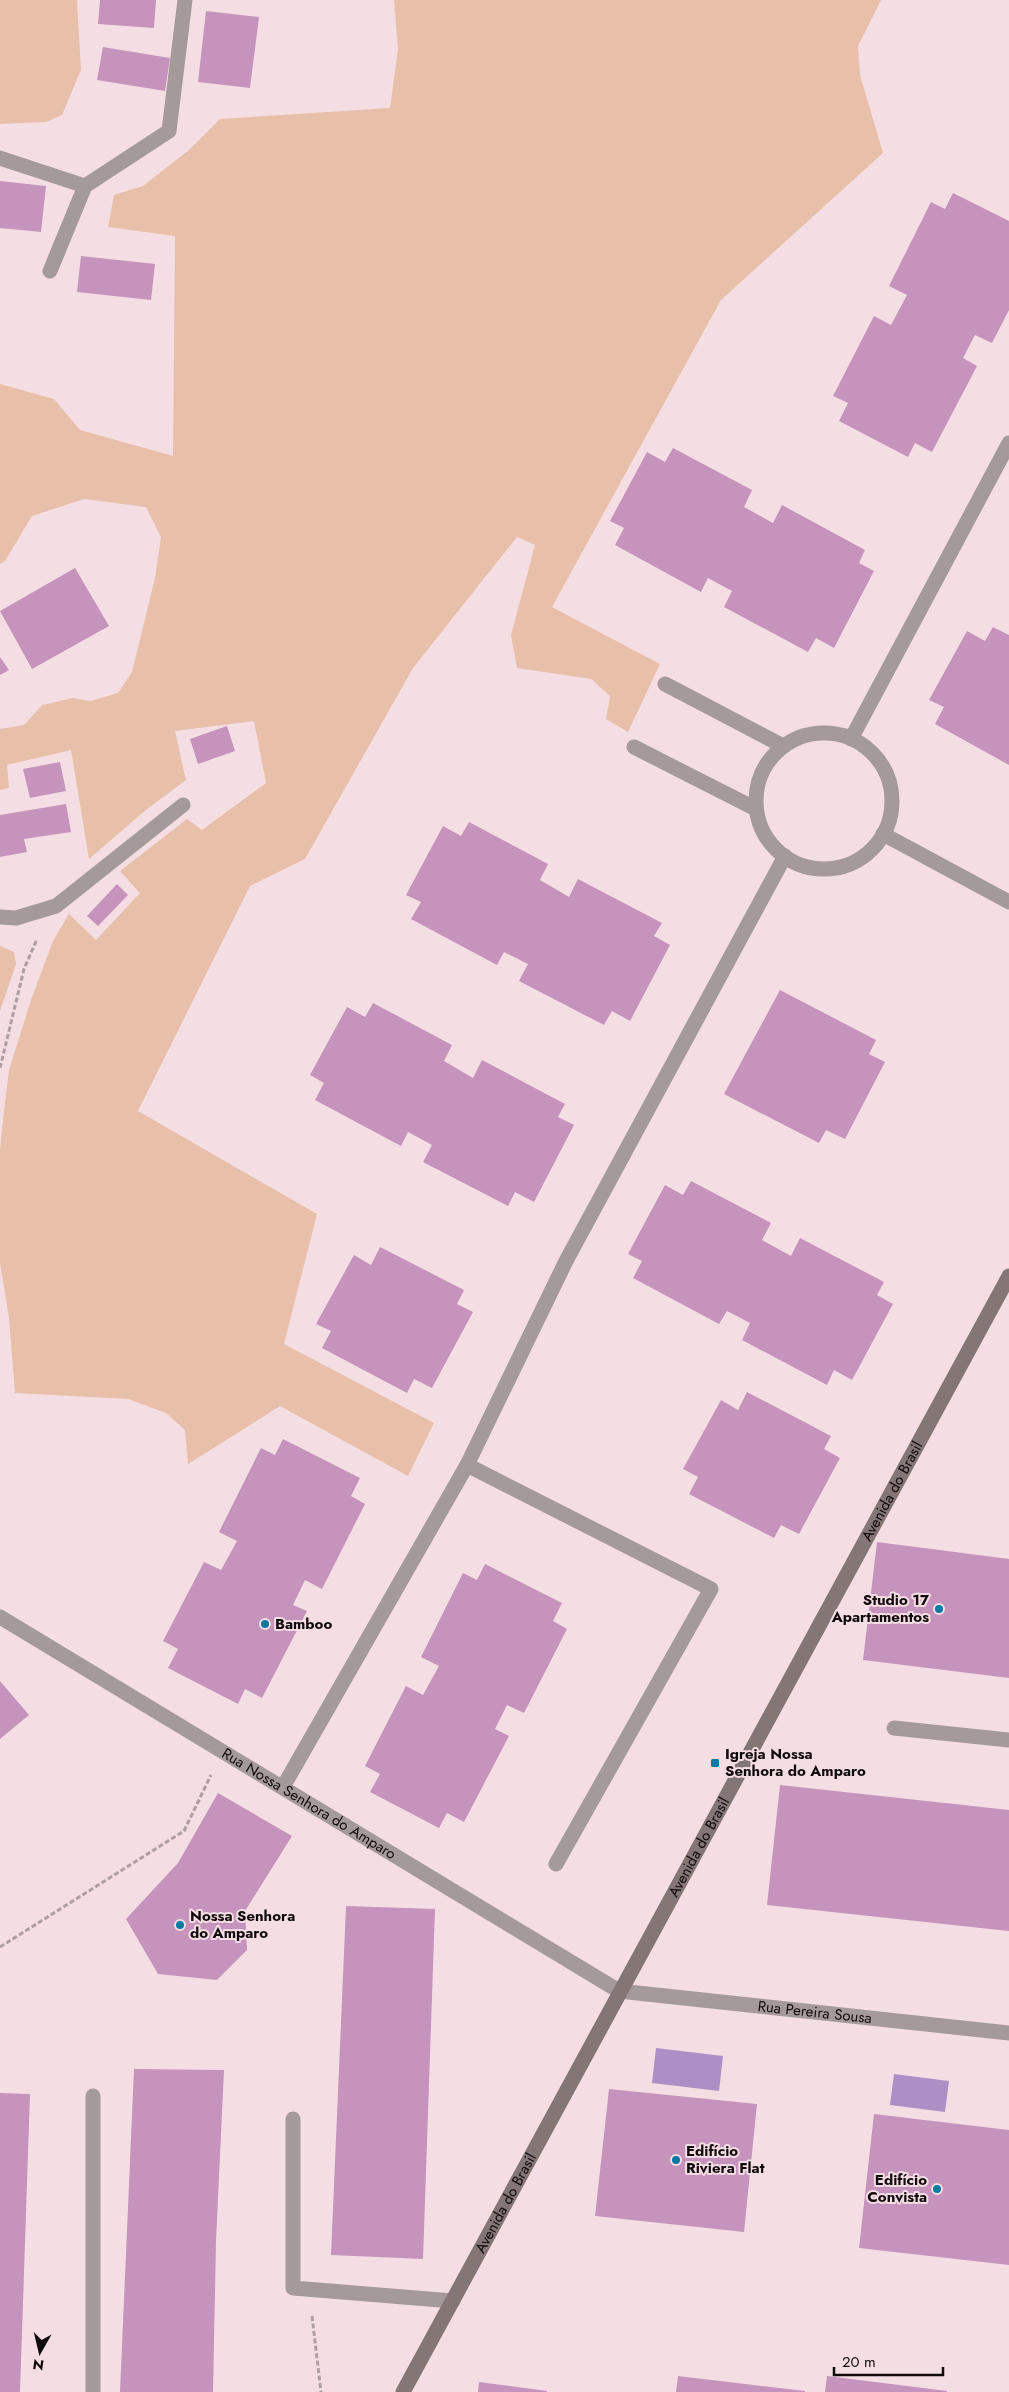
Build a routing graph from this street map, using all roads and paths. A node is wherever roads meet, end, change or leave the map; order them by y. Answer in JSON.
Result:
{"nodes":[{"id":1,"x":185,"y":0,"type":"edge"},
{"id":2,"x":0,"y":158,"type":"edge"},
{"id":3,"x":86,"y":186,"type":"junction"},
{"id":4,"x":50,"y":271,"type":"dead end"},
{"id":5,"x":1009,"y":443,"type":"edge"},
{"id":6,"x":665,"y":684,"type":"dead end"},
{"id":7,"x":851,"y":739,"type":"junction"},
{"id":8,"x":783,"y":746,"type":"junction"},
{"id":9,"x":634,"y":747,"type":"dead end"},
{"id":10,"x":183,"y":805,"type":"dead end"},
{"id":11,"x":756,"y":809,"type":"junction"},
{"id":12,"x":884,"y":834,"type":"junction"},
{"id":13,"x":785,"y":856,"type":"junction"},
{"id":14,"x":1009,"y":902,"type":"edge"},
{"id":15,"x":45,"y":909,"type":"junction"},
{"id":16,"x":0,"y":917,"type":"edge"},
{"id":17,"x":0,"y":1068,"type":"edge"},
{"id":18,"x":1009,"y":1276,"type":"edge"},
{"id":19,"x":467,"y":1464,"type":"junction"},
{"id":20,"x":0,"y":1616,"type":"edge"},
{"id":21,"x":894,"y":1728,"type":"dead end"},
{"id":22,"x":1009,"y":1740,"type":"edge"},
{"id":23,"x":223,"y":1751,"type":"junction"},
{"id":24,"x":282,"y":1787,"type":"junction"},
{"id":25,"x":556,"y":1864,"type":"dead end"},
{"id":26,"x":0,"y":1947,"type":"edge"},
{"id":27,"x":620,"y":1991,"type":"junction"},
{"id":28,"x":1009,"y":2033,"type":"edge"},
{"id":29,"x":93,"y":2096,"type":"dead end"},
{"id":30,"x":294,"y":2119,"type":"dead end"},
{"id":31,"x":309,"y":2290,"type":"junction"},
{"id":32,"x":453,"y":2301,"type":"junction"},
{"id":33,"x":93,"y":2392,"type":"edge"},
{"id":34,"x":321,"y":2392,"type":"edge"},
{"id":35,"x":403,"y":2392,"type":"edge"}],
"edges":[{"from":1,"to":3,"type":"street"},
{"from":2,"to":3,"type":"street"},
{"from":3,"to":4,"type":"street"},
{"from":5,"to":7,"type":"street"},
{"from":6,"to":8,"type":"street"},
{"from":7,"to":8,"type":"street"},
{"from":7,"to":12,"type":"street"},
{"from":8,"to":11,"type":"street"},
{"from":9,"to":11,"type":"street"},
{"from":10,"to":15,"type":"street"},
{"from":11,"to":13,"type":"street"},
{"from":12,"to":13,"type":"street"},
{"from":12,"to":14,"type":"street"},
{"from":13,"to":19,"type":"street"},
{"from":15,"to":16,"type":"street"},
{"from":15,"to":17,"type":"path"},
{"from":18,"to":27,"type":"street","name":"Avenida do Brasil"},
{"from":19,"to":24,"type":"street"},
{"from":19,"to":25,"type":"street"},
{"from":20,"to":23,"type":"street","name":"Rua Nossa Senhora do Amparo"},
{"from":21,"to":22,"type":"street"},
{"from":23,"to":24,"type":"street","name":"Rua Nossa Senhora do Amparo"},
{"from":23,"to":26,"type":"path"},
{"from":24,"to":27,"type":"street","name":"Rua Nossa Senhora do Amparo"},
{"from":27,"to":28,"type":"street","name":"Rua Pereira Sousa"},
{"from":27,"to":32,"type":"street","name":"Avenida do Brasil"},
{"from":29,"to":33,"type":"street"},
{"from":30,"to":31,"type":"street"},
{"from":31,"to":32,"type":"street"},
{"from":31,"to":34,"type":"path"},
{"from":32,"to":35,"type":"street","name":"Avenida do Brasil"}]}
